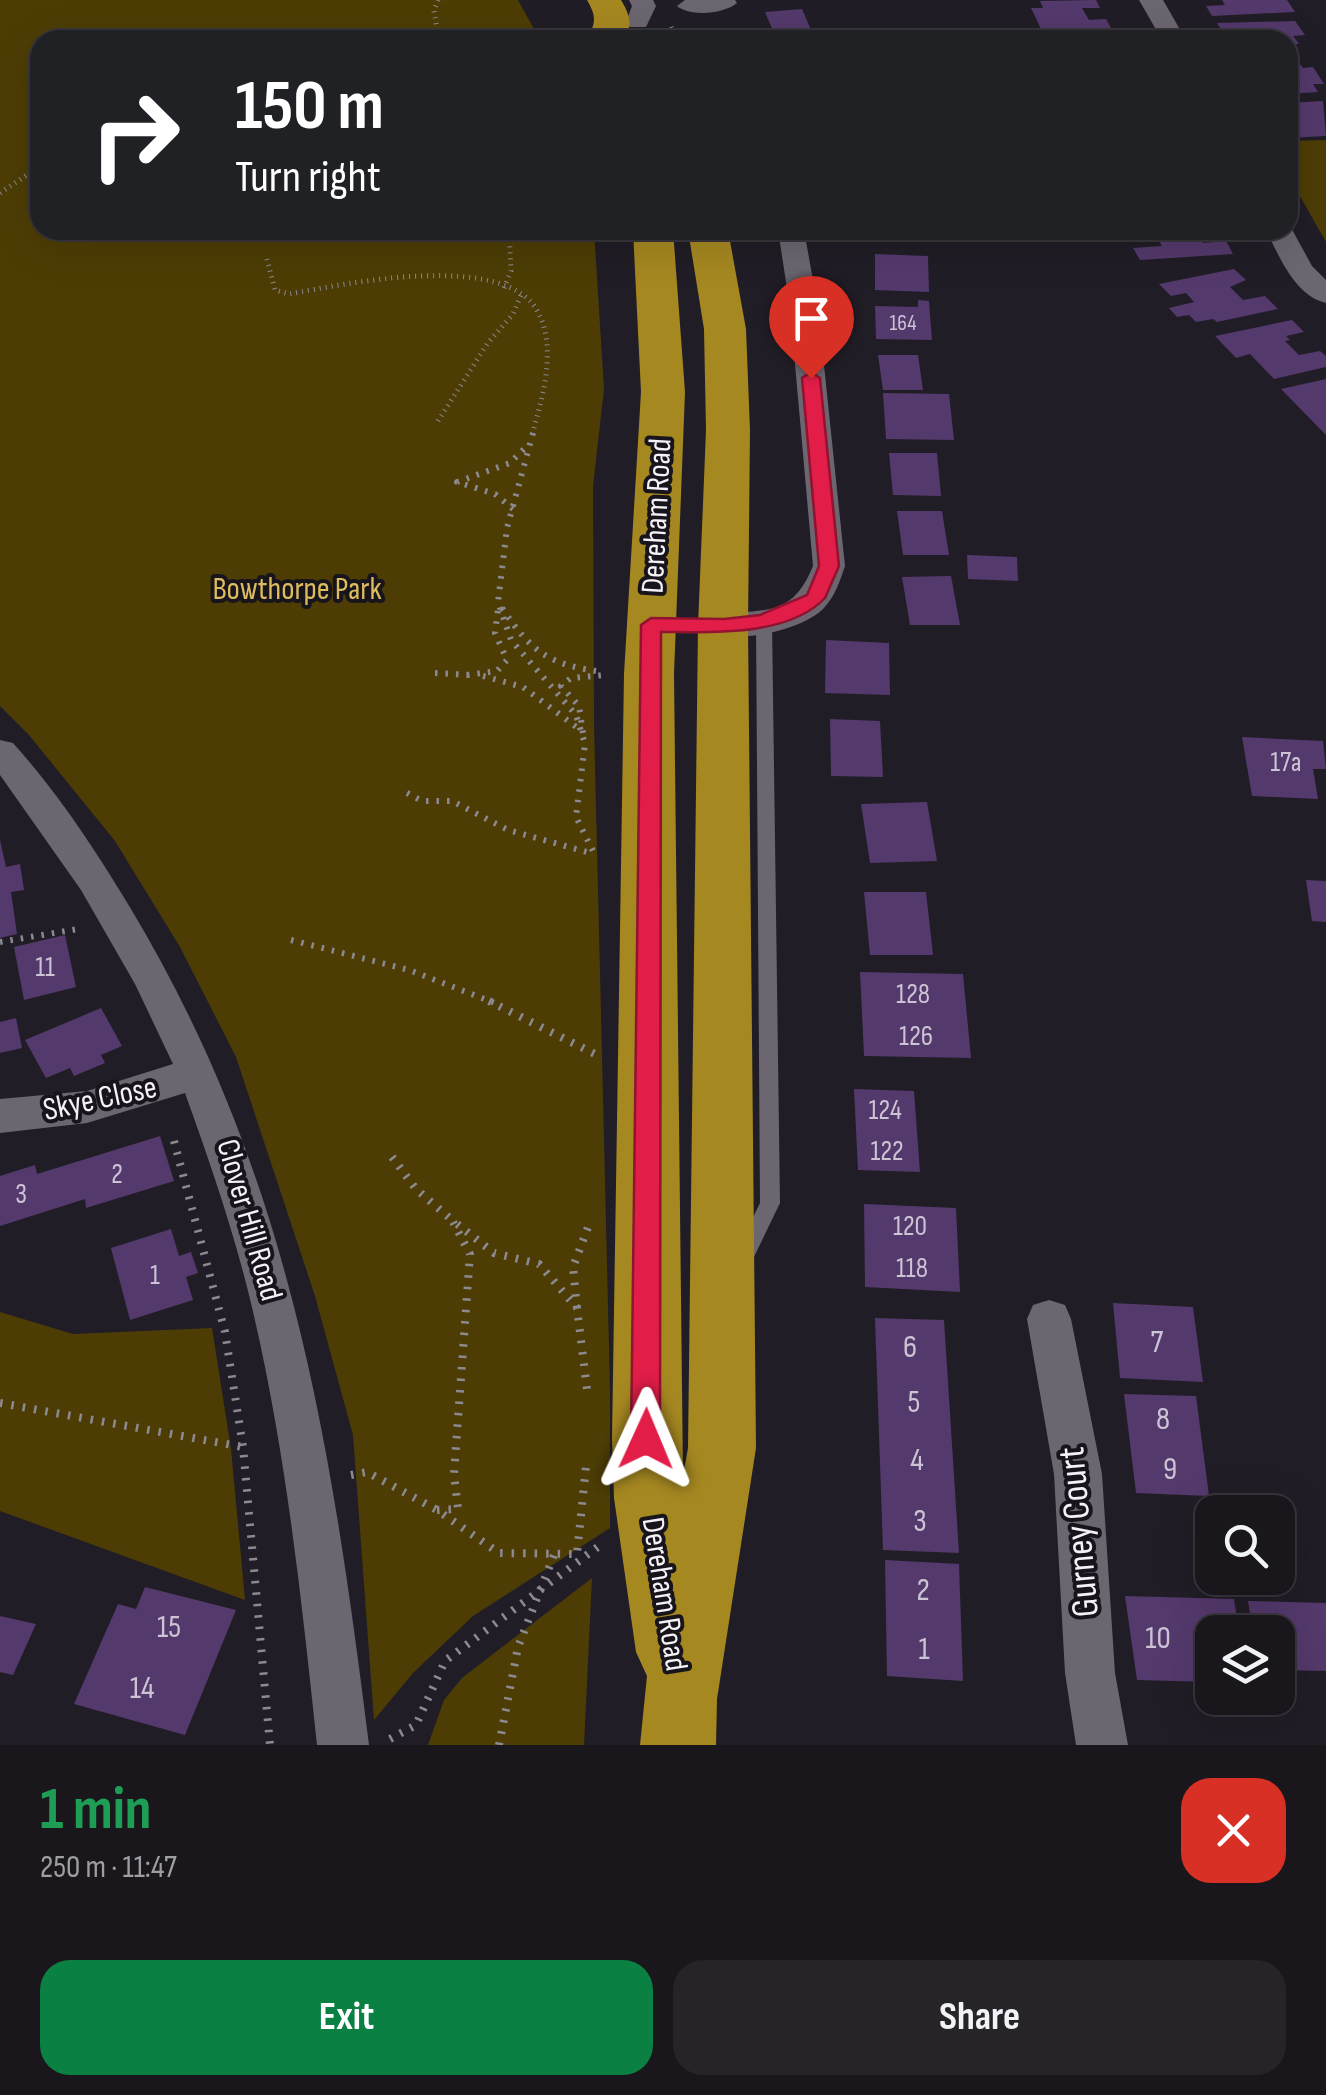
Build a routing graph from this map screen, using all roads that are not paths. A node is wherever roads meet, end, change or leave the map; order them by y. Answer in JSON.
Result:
{"nodes":[{"id":1,"x":580,"y":0,"type":"edge"},
{"id":2,"x":604,"y":0,"type":"edge"},
{"id":3,"x":1151,"y":0,"type":"edge"},
{"id":4,"x":687,"y":3,"type":"edge"},
{"id":5,"x":725,"y":3,"type":"dead end"},
{"id":6,"x":596,"y":30,"type":"edge"},
{"id":7,"x":612,"y":30,"type":"edge"},
{"id":8,"x":698,"y":30,"type":"edge"},
{"id":9,"x":1168,"y":30,"type":"edge"},
{"id":10,"x":654,"y":240,"type":"edge"},
{"id":11,"x":710,"y":240,"type":"edge"},
{"id":12,"x":793,"y":240,"type":"edge"},
{"id":13,"x":1284,"y":240,"type":"edge"},
{"id":14,"x":1326,"y":295,"type":"edge"},
{"id":15,"x":744,"y":623,"type":"junction"},
{"id":16,"x":651,"y":625,"type":"junction"},
{"id":17,"x":0,"y":752,"type":"edge"},
{"id":18,"x":197,"y":1073,"type":"junction"},
{"id":19,"x":0,"y":1116,"type":"edge"},
{"id":20,"x":1049,"y":1320,"type":"dead end"},
{"id":21,"x":679,"y":1722,"type":"edge"},
{"id":22,"x":359,"y":1744,"type":"edge"},
{"id":23,"x":1102,"y":1745,"type":"edge"}],
"edges":[{"from":1,"to":6,"type":"highway"},
{"from":2,"to":7,"type":"highway"},
{"from":3,"to":9,"type":"street"},
{"from":4,"to":5,"type":"street"},
{"from":4,"to":8,"type":"street"},
{"from":10,"to":16,"type":"highway","name":"Dereham Road"},
{"from":11,"to":15,"type":"highway","name":"Dereham Road"},
{"from":12,"to":15,"type":"street"},
{"from":13,"to":14,"type":"street"},
{"from":15,"to":16,"type":"highway"},
{"from":15,"to":21,"type":"highway","name":"Dereham Road"},
{"from":16,"to":21,"type":"highway","name":"Dereham Road"},
{"from":17,"to":18,"type":"street","name":"Clover Hill Road"},
{"from":18,"to":19,"type":"street","name":"Skye Close"},
{"from":18,"to":22,"type":"street","name":"Clover Hill Road"},
{"from":20,"to":23,"type":"street","name":"Gurney Court"}]}
